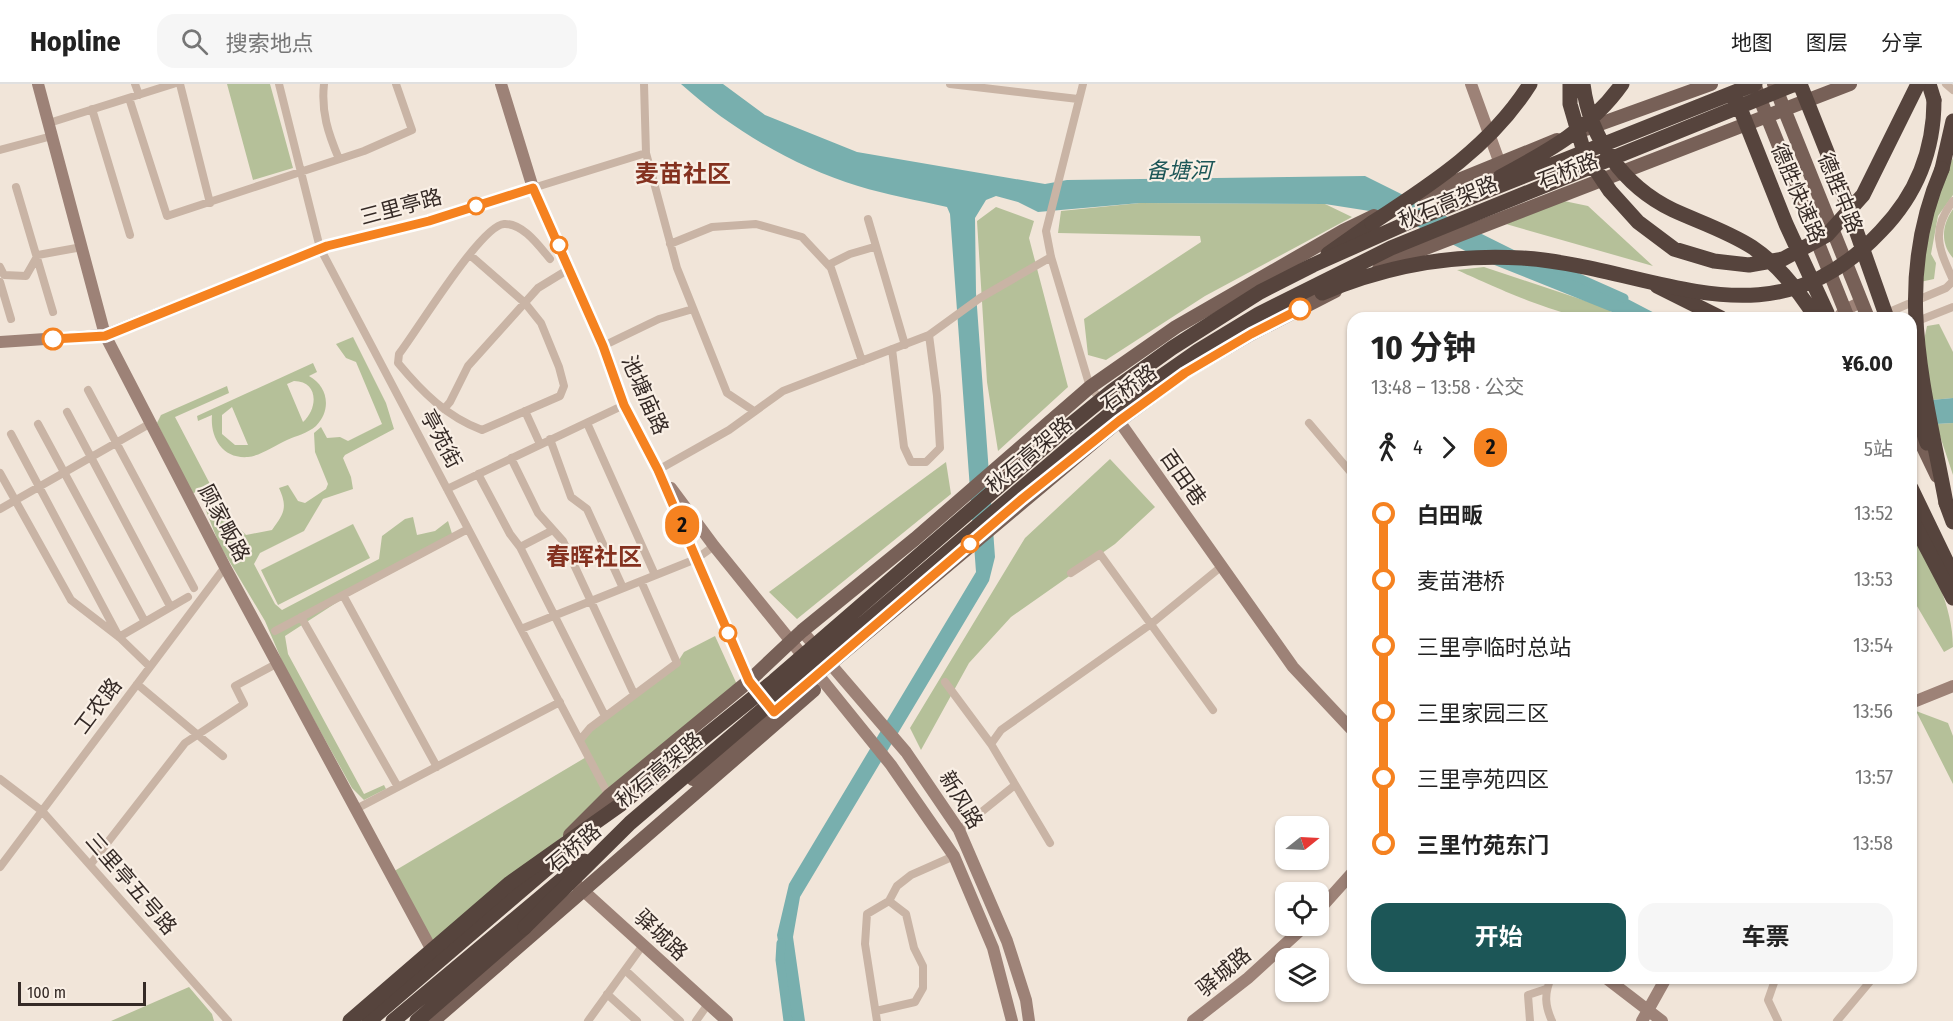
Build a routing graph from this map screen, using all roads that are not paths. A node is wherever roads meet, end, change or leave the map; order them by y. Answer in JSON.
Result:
{"nodes":[{"id":1,"x":38,"y":84,"type":"edge"},
{"id":2,"x":135,"y":84,"type":"edge"},
{"id":3,"x":173,"y":84,"type":"edge"},
{"id":4,"x":180,"y":84,"type":"edge"},
{"id":5,"x":279,"y":84,"type":"edge"},
{"id":6,"x":324,"y":84,"type":"edge"},
{"id":7,"x":396,"y":84,"type":"edge"},
{"id":8,"x":501,"y":84,"type":"edge"},
{"id":9,"x":645,"y":84,"type":"edge"},
{"id":10,"x":950,"y":84,"type":"edge"},
{"id":11,"x":1040,"y":84,"type":"edge"},
{"id":12,"x":1083,"y":84,"type":"edge"},
{"id":13,"x":1471,"y":84,"type":"edge"},
{"id":14,"x":1530,"y":84,"type":"edge"},
{"id":15,"x":1570,"y":84,"type":"edge"},
{"id":16,"x":1583,"y":84,"type":"edge"},
{"id":17,"x":1622,"y":84,"type":"edge"},
{"id":18,"x":1711,"y":84,"type":"edge"},
{"id":19,"x":1730,"y":84,"type":"edge"},
{"id":20,"x":1754,"y":84,"type":"edge"},
{"id":21,"x":1774,"y":84,"type":"edge"},
{"id":22,"x":1795,"y":84,"type":"edge"},
{"id":23,"x":1800,"y":84,"type":"edge"},
{"id":24,"x":1850,"y":84,"type":"edge"},
{"id":25,"x":1918,"y":84,"type":"edge"},
{"id":26,"x":1929,"y":84,"type":"edge"},
{"id":27,"x":1946,"y":84,"type":"edge"},
{"id":28,"x":992,"y":87,"type":"edge"},
{"id":29,"x":1953,"y":90,"type":"edge"},
{"id":30,"x":1038,"y":94,"type":"junction"},
{"id":31,"x":139,"y":95,"type":"junction"},
{"id":32,"x":129,"y":98,"type":"junction"},
{"id":33,"x":1078,"y":99,"type":"junction"},
{"id":34,"x":92,"y":109,"type":"junction"},
{"id":35,"x":1784,"y":110,"type":"junction"},
{"id":36,"x":1767,"y":117,"type":"junction"},
{"id":37,"x":1953,"y":121,"type":"edge"},
{"id":38,"x":49,"y":123,"type":"junction"},
{"id":39,"x":52,"y":136,"type":"junction"},
{"id":40,"x":1953,"y":145,"type":"edge"},
{"id":41,"x":0,"y":150,"type":"edge"},
{"id":42,"x":646,"y":153,"type":"junction"},
{"id":43,"x":339,"y":159,"type":"junction"},
{"id":44,"x":1499,"y":161,"type":"junction"},
{"id":45,"x":1942,"y":169,"type":"junction"},
{"id":46,"x":301,"y":171,"type":"junction"},
{"id":47,"x":16,"y":187,"type":"dead end"},
{"id":48,"x":533,"y":188,"type":"junction"},
{"id":49,"x":1465,"y":200,"type":"junction"},
{"id":50,"x":1953,"y":201,"type":"edge"},
{"id":51,"x":210,"y":203,"type":"junction"},
{"id":52,"x":868,"y":219,"type":"dead end"},
{"id":53,"x":130,"y":235,"type":"dead end"},
{"id":54,"x":670,"y":243,"type":"junction"},
{"id":55,"x":82,"y":247,"type":"junction"},
{"id":56,"x":874,"y":247,"type":"junction"},
{"id":57,"x":320,"y":249,"type":"junction"},
{"id":58,"x":470,"y":255,"type":"junction"},
{"id":59,"x":37,"y":257,"type":"junction"},
{"id":60,"x":1051,"y":257,"type":"junction"},
{"id":61,"x":550,"y":259,"type":"dead end"},
{"id":62,"x":828,"y":265,"type":"junction"},
{"id":63,"x":1312,"y":265,"type":"junction"},
{"id":64,"x":0,"y":267,"type":"edge"},
{"id":65,"x":569,"y":269,"type":"junction"},
{"id":66,"x":1953,"y":280,"type":"edge"},
{"id":67,"x":0,"y":282,"type":"edge"},
{"id":68,"x":1652,"y":284,"type":"junction"},
{"id":69,"x":1861,"y":302,"type":"junction"},
{"id":70,"x":525,"y":303,"type":"junction"},
{"id":71,"x":1953,"y":307,"type":"edge"},
{"id":72,"x":693,"y":309,"type":"junction"},
{"id":73,"x":53,"y":312,"type":"dead end"},
{"id":74,"x":1709,"y":312,"type":"edge"},
{"id":75,"x":1812,"y":312,"type":"edge"},
{"id":76,"x":1827,"y":312,"type":"edge"},
{"id":77,"x":1843,"y":312,"type":"edge"},
{"id":78,"x":1848,"y":312,"type":"edge"},
{"id":79,"x":1865,"y":312,"type":"edge"},
{"id":80,"x":1885,"y":312,"type":"edge"},
{"id":81,"x":1889,"y":312,"type":"edge"},
{"id":82,"x":1914,"y":312,"type":"edge"},
{"id":83,"x":1260,"y":314,"type":"junction"},
{"id":84,"x":11,"y":319,"type":"dead end"},
{"id":85,"x":1917,"y":322,"type":"edge"},
{"id":86,"x":928,"y":335,"type":"junction"},
{"id":87,"x":105,"y":336,"type":"junction"},
{"id":88,"x":0,"y":342,"type":"edge"},
{"id":89,"x":904,"y":345,"type":"junction"},
{"id":90,"x":1917,"y":345,"type":"edge"},
{"id":91,"x":603,"y":346,"type":"junction"},
{"id":92,"x":892,"y":350,"type":"junction"},
{"id":93,"x":862,"y":361,"type":"junction"},
{"id":94,"x":1090,"y":387,"type":"junction"},
{"id":95,"x":88,"y":390,"type":"dead end"},
{"id":96,"x":624,"y":405,"type":"junction"},
{"id":97,"x":444,"y":409,"type":"junction"},
{"id":98,"x":1917,"y":410,"type":"edge"},
{"id":99,"x":525,"y":411,"type":"junction"},
{"id":100,"x":754,"y":411,"type":"junction"},
{"id":101,"x":67,"y":412,"type":"dead end"},
{"id":102,"x":1119,"y":421,"type":"junction"},
{"id":103,"x":151,"y":423,"type":"junction"},
{"id":104,"x":588,"y":423,"type":"junction"},
{"id":105,"x":1309,"y":423,"type":"dead end"},
{"id":106,"x":38,"y":424,"type":"dead end"},
{"id":107,"x":11,"y":434,"type":"dead end"},
{"id":108,"x":1917,"y":436,"type":"edge"},
{"id":109,"x":550,"y":439,"type":"junction"},
{"id":110,"x":117,"y":442,"type":"junction"},
{"id":111,"x":540,"y":444,"type":"junction"},
{"id":112,"x":91,"y":457,"type":"junction"},
{"id":113,"x":511,"y":458,"type":"junction"},
{"id":114,"x":1347,"y":468,"type":"edge"},
{"id":115,"x":658,"y":470,"type":"junction"},
{"id":116,"x":64,"y":472,"type":"junction"},
{"id":117,"x":0,"y":473,"type":"edge"},
{"id":118,"x":478,"y":474,"type":"junction"},
{"id":119,"x":38,"y":486,"type":"junction"},
{"id":120,"x":447,"y":489,"type":"junction"},
{"id":121,"x":14,"y":500,"type":"junction"},
{"id":122,"x":1917,"y":501,"type":"edge"},
{"id":123,"x":1950,"y":505,"type":"edge"},
{"id":124,"x":1917,"y":506,"type":"edge"},
{"id":125,"x":0,"y":509,"type":"edge"},
{"id":126,"x":1953,"y":522,"type":"edge"},
{"id":127,"x":468,"y":529,"type":"junction"},
{"id":128,"x":1917,"y":529,"type":"edge"},
{"id":129,"x":553,"y":531,"type":"junction"},
{"id":130,"x":714,"y":546,"type":"junction"},
{"id":131,"x":520,"y":547,"type":"junction"},
{"id":132,"x":696,"y":559,"type":"junction"},
{"id":133,"x":1222,"y":566,"type":"junction"},
{"id":134,"x":225,"y":567,"type":"junction"},
{"id":135,"x":1071,"y":573,"type":"dead end"},
{"id":136,"x":1953,"y":574,"type":"edge"},
{"id":137,"x":655,"y":575,"type":"junction"},
{"id":138,"x":641,"y":581,"type":"junction"},
{"id":139,"x":194,"y":588,"type":"dead end"},
{"id":140,"x":623,"y":588,"type":"junction"},
{"id":141,"x":343,"y":595,"type":"junction"},
{"id":142,"x":188,"y":597,"type":"dead end"},
{"id":143,"x":1953,"y":598,"type":"edge"},
{"id":144,"x":590,"y":601,"type":"junction"},
{"id":145,"x":170,"y":606,"type":"junction"},
{"id":146,"x":1953,"y":607,"type":"edge"},
{"id":147,"x":554,"y":616,"type":"junction"},
{"id":148,"x":301,"y":617,"type":"junction"},
{"id":149,"x":144,"y":620,"type":"junction"},
{"id":150,"x":1151,"y":624,"type":"junction"},
{"id":151,"x":521,"y":629,"type":"junction"},
{"id":152,"x":275,"y":631,"type":"dead end"},
{"id":153,"x":796,"y":636,"type":"junction"},
{"id":154,"x":119,"y":637,"type":"junction"},
{"id":155,"x":279,"y":663,"type":"junction"},
{"id":156,"x":834,"y":666,"type":"junction"},
{"id":157,"x":150,"y":667,"type":"junction"},
{"id":158,"x":820,"y":679,"type":"junction"},
{"id":159,"x":749,"y":681,"type":"junction"},
{"id":160,"x":945,"y":682,"type":"dead end"},
{"id":161,"x":137,"y":684,"type":"junction"},
{"id":162,"x":1953,"y":686,"type":"edge"},
{"id":163,"x":633,"y":694,"type":"junction"},
{"id":164,"x":1917,"y":701,"type":"edge"},
{"id":165,"x":560,"y":702,"type":"junction"},
{"id":166,"x":1213,"y":710,"type":"dead end"},
{"id":167,"x":774,"y":712,"type":"junction"},
{"id":168,"x":605,"y":716,"type":"junction"},
{"id":169,"x":1347,"y":725,"type":"edge"},
{"id":170,"x":198,"y":734,"type":"junction"},
{"id":171,"x":580,"y":740,"type":"junction"},
{"id":172,"x":991,"y":744,"type":"junction"},
{"id":173,"x":223,"y":756,"type":"dead end"},
{"id":174,"x":437,"y":767,"type":"junction"},
{"id":175,"x":0,"y":779,"type":"edge"},
{"id":176,"x":1015,"y":785,"type":"junction"},
{"id":177,"x":398,"y":787,"type":"junction"},
{"id":178,"x":615,"y":801,"type":"junction"},
{"id":179,"x":356,"y":809,"type":"junction"},
{"id":180,"x":42,"y":811,"type":"junction"},
{"id":181,"x":630,"y":823,"type":"junction"},
{"id":182,"x":959,"y":830,"type":"junction"},
{"id":183,"x":1050,"y":843,"type":"dead end"},
{"id":184,"x":954,"y":856,"type":"junction"},
{"id":185,"x":90,"y":865,"type":"junction"},
{"id":186,"x":0,"y":867,"type":"edge"},
{"id":187,"x":1347,"y":879,"type":"edge"},
{"id":188,"x":567,"y":880,"type":"junction"},
{"id":189,"x":583,"y":888,"type":"junction"},
{"id":190,"x":1329,"y":899,"type":"edge"},
{"id":191,"x":889,"y":901,"type":"junction"},
{"id":192,"x":1294,"y":936,"type":"edge"},
{"id":193,"x":643,"y":945,"type":"junction"},
{"id":194,"x":435,"y":956,"type":"junction"},
{"id":195,"x":625,"y":970,"type":"junction"},
{"id":196,"x":1548,"y":984,"type":"edge"},
{"id":197,"x":1614,"y":984,"type":"edge"},
{"id":198,"x":1663,"y":984,"type":"edge"},
{"id":199,"x":1774,"y":984,"type":"edge"},
{"id":200,"x":1868,"y":984,"type":"edge"},
{"id":201,"x":1546,"y":989,"type":"junction"},
{"id":202,"x":607,"y":994,"type":"junction"},
{"id":203,"x":708,"y":1004,"type":"junction"},
{"id":204,"x":1648,"y":1009,"type":"junction"},
{"id":205,"x":876,"y":1011,"type":"junction"},
{"id":206,"x":592,"y":1019,"type":"edge"},
{"id":207,"x":228,"y":1021,"type":"edge"},
{"id":208,"x":350,"y":1021,"type":"edge"},
{"id":209,"x":356,"y":1021,"type":"edge"},
{"id":210,"x":369,"y":1021,"type":"edge"},
{"id":211,"x":393,"y":1021,"type":"edge"},
{"id":212,"x":404,"y":1021,"type":"edge"},
{"id":213,"x":417,"y":1021,"type":"edge"},
{"id":214,"x":433,"y":1021,"type":"edge"},
{"id":215,"x":637,"y":1021,"type":"edge"},
{"id":216,"x":680,"y":1021,"type":"edge"},
{"id":217,"x":696,"y":1021,"type":"edge"},
{"id":218,"x":727,"y":1021,"type":"edge"},
{"id":219,"x":877,"y":1021,"type":"edge"},
{"id":220,"x":1012,"y":1021,"type":"edge"},
{"id":221,"x":1029,"y":1021,"type":"edge"},
{"id":222,"x":1193,"y":1021,"type":"edge"},
{"id":223,"x":1530,"y":1021,"type":"edge"},
{"id":224,"x":1552,"y":1021,"type":"edge"},
{"id":225,"x":1642,"y":1021,"type":"edge"},
{"id":226,"x":1662,"y":1021,"type":"edge"},
{"id":227,"x":1778,"y":1021,"type":"edge"},
{"id":228,"x":1837,"y":1021,"type":"edge"}],
"edges":[{"from":1,"to":38,"type":"street","name":"顾家畈路"},
{"from":2,"to":31,"type":"street"},
{"from":3,"to":31,"type":"street"},
{"from":4,"to":51,"type":"street"},
{"from":5,"to":46,"type":"street","name":"亭苑街"},
{"from":6,"to":43,"type":"street"},
{"from":7,"to":43,"type":"street"},
{"from":8,"to":48,"type":"street","name":"池塘庙路"},
{"from":9,"to":42,"type":"street"},
{"from":10,"to":28,"type":"street"},
{"from":11,"to":30,"type":"street"},
{"from":12,"to":33,"type":"street"},
{"from":13,"to":44,"type":"street"},
{"from":14,"to":63,"type":"highway","bridge":true},
{"from":15,"to":25,"type":"highway","bridge":true},
{"from":16,"to":75,"type":"highway","bridge":true},
{"from":17,"to":49,"type":"highway","bridge":true},
{"from":18,"to":44,"type":"main road","name":"石桥路"},
{"from":19,"to":76,"type":"highway","name":"德胜快速路","bridge":true},
{"from":20,"to":36,"type":"main road","name":"德胜中路"},
{"from":20,"to":49,"type":"highway","name":"秋石高架路","bridge":true},
{"from":21,"to":35,"type":"main road","name":"德胜中路"},
{"from":22,"to":83,"type":"highway","name":"秋石高架路","bridge":true},
{"from":23,"to":80,"type":"highway","name":"德胜快速路","bridge":true},
{"from":24,"to":35,"type":"main road","name":"石桥路"},
{"from":26,"to":68,"type":"highway","bridge":true},
{"from":27,"to":29,"type":"street"},
{"from":28,"to":30,"type":"street"},
{"from":30,"to":33,"type":"street"},
{"from":31,"to":32,"type":"street"},
{"from":32,"to":34,"type":"street"},
{"from":32,"to":51,"type":"street"},
{"from":33,"to":60,"type":"street","name":"百田巷"},
{"from":34,"to":38,"type":"street"},
{"from":34,"to":53,"type":"street"},
{"from":35,"to":36,"type":"main road","name":"石桥路"},
{"from":35,"to":69,"type":"main road","name":"德胜中路"},
{"from":36,"to":77,"type":"main road","name":"德胜中路"},
{"from":36,"to":102,"type":"main road","name":"石桥路"},
{"from":37,"to":45,"type":"highway"},
{"from":38,"to":39,"type":"street","name":"顾家畈路"},
{"from":39,"to":41,"type":"street"},
{"from":39,"to":55,"type":"street","name":"顾家畈路"},
{"from":40,"to":45,"type":"highway"},
{"from":42,"to":48,"type":"street","name":"三里亭路"},
{"from":42,"to":54,"type":"street"},
{"from":43,"to":46,"type":"street"},
{"from":44,"to":94,"type":"main road","name":"石桥路","bridge":true},
{"from":45,"to":82,"type":"highway","bridge":true},
{"from":46,"to":51,"type":"street"},
{"from":46,"to":57,"type":"street","name":"亭苑街"},
{"from":47,"to":59,"type":"street"},
{"from":48,"to":57,"type":"street","name":"三里亭路"},
{"from":48,"to":65,"type":"street","name":"池塘庙路"},
{"from":49,"to":63,"type":"highway","name":"秋石高架路","bridge":true},
{"from":50,"to":66,"type":"street"},
{"from":52,"to":56,"type":"street"},
{"from":54,"to":62,"type":"street"},
{"from":54,"to":72,"type":"street"},
{"from":55,"to":59,"type":"street"},
{"from":55,"to":87,"type":"street","name":"顾家畈路"},
{"from":56,"to":62,"type":"street"},
{"from":56,"to":89,"type":"street"},
{"from":57,"to":87,"type":"street","name":"三里亭路"},
{"from":57,"to":120,"type":"street","name":"亭苑街"},
{"from":58,"to":61,"type":"street"},
{"from":58,"to":70,"type":"street"},
{"from":58,"to":97,"type":"street"},
{"from":59,"to":64,"type":"street"},
{"from":59,"to":73,"type":"street"},
{"from":60,"to":86,"type":"street"},
{"from":60,"to":94,"type":"street","name":"百田巷"},
{"from":62,"to":93,"type":"street"},
{"from":63,"to":178,"type":"highway","name":"秋石高架路","bridge":true},
{"from":65,"to":70,"type":"street"},
{"from":65,"to":91,"type":"street","name":"池塘庙路"},
{"from":66,"to":81,"type":"street"},
{"from":67,"to":84,"type":"street"},
{"from":68,"to":74,"type":"highway"},
{"from":68,"to":83,"type":"highway","bridge":true},
{"from":69,"to":78,"type":"street"},
{"from":69,"to":79,"type":"main road","name":"德胜中路"},
{"from":70,"to":97,"type":"street"},
{"from":70,"to":99,"type":"street"},
{"from":71,"to":85,"type":"street"},
{"from":72,"to":91,"type":"street"},
{"from":72,"to":100,"type":"street"},
{"from":83,"to":181,"type":"highway","name":"秋石高架路","bridge":true},
{"from":86,"to":89,"type":"street"},
{"from":86,"to":92,"type":"street"},
{"from":87,"to":88,"type":"street","name":"三里亭路"},
{"from":87,"to":103,"type":"street","name":"顾家畈路"},
{"from":89,"to":92,"type":"street"},
{"from":90,"to":123,"type":"highway","bridge":true},
{"from":91,"to":96,"type":"street","name":"池塘庙路"},
{"from":92,"to":93,"type":"street"},
{"from":93,"to":100,"type":"street"},
{"from":94,"to":102,"type":"street","name":"百田巷"},
{"from":94,"to":153,"type":"main road","name":"石桥路"},
{"from":95,"to":110,"type":"street"},
{"from":96,"to":104,"type":"street"},
{"from":96,"to":115,"type":"street","name":"池塘庙路"},
{"from":97,"to":99,"type":"street"},
{"from":98,"to":123,"type":"highway","bridge":true},
{"from":99,"to":111,"type":"street"},
{"from":100,"to":115,"type":"street"},
{"from":101,"to":112,"type":"street"},
{"from":102,"to":133,"type":"street","name":"百田巷"},
{"from":102,"to":156,"type":"main road","name":"石桥路"},
{"from":103,"to":110,"type":"street"},
{"from":103,"to":134,"type":"street","name":"顾家畈路"},
{"from":104,"to":109,"type":"street"},
{"from":104,"to":137,"type":"street"},
{"from":105,"to":114,"type":"street"},
{"from":106,"to":116,"type":"street"},
{"from":107,"to":119,"type":"street"},
{"from":108,"to":123,"type":"main road"},
{"from":109,"to":111,"type":"street"},
{"from":109,"to":140,"type":"street"},
{"from":110,"to":112,"type":"street"},
{"from":110,"to":139,"type":"street"},
{"from":111,"to":113,"type":"street"},
{"from":112,"to":116,"type":"street"},
{"from":112,"to":145,"type":"street"},
{"from":113,"to":118,"type":"street"},
{"from":113,"to":129,"type":"street"},
{"from":115,"to":130,"type":"street"},
{"from":115,"to":132,"type":"street","name":"池塘庙路"},
{"from":116,"to":119,"type":"street"},
{"from":116,"to":149,"type":"street"},
{"from":117,"to":121,"type":"street"},
{"from":118,"to":120,"type":"street"},
{"from":118,"to":131,"type":"street"},
{"from":119,"to":121,"type":"street"},
{"from":119,"to":154,"type":"street"},
{"from":120,"to":127,"type":"street","name":"亭苑街"},
{"from":121,"to":125,"type":"street"},
{"from":121,"to":154,"type":"street"},
{"from":122,"to":136,"type":"highway"},
{"from":123,"to":126,"type":"highway"},
{"from":124,"to":146,"type":"main road"},
{"from":127,"to":141,"type":"street"},
{"from":127,"to":151,"type":"street","name":"亭苑街"},
{"from":128,"to":143,"type":"highway","bridge":true},
{"from":129,"to":131,"type":"street"},
{"from":129,"to":144,"type":"street"},
{"from":130,"to":132,"type":"street"},
{"from":130,"to":153,"type":"street"},
{"from":131,"to":147,"type":"street"},
{"from":132,"to":137,"type":"street"},
{"from":132,"to":159,"type":"street","name":"池塘庙路"},
{"from":133,"to":150,"type":"street"},
{"from":133,"to":169,"type":"street","name":"百田巷"},
{"from":134,"to":155,"type":"street","name":"顾家畈路"},
{"from":134,"to":157,"type":"street","name":"工农路"},
{"from":135,"to":150,"type":"street"},
{"from":137,"to":138,"type":"street"},
{"from":138,"to":140,"type":"street"},
{"from":138,"to":163,"type":"street"},
{"from":140,"to":144,"type":"street"},
{"from":141,"to":148,"type":"street"},
{"from":141,"to":174,"type":"street"},
{"from":142,"to":145,"type":"street"},
{"from":144,"to":147,"type":"street"},
{"from":144,"to":163,"type":"street"},
{"from":145,"to":149,"type":"street"},
{"from":147,"to":151,"type":"street"},
{"from":147,"to":168,"type":"street"},
{"from":148,"to":152,"type":"street"},
{"from":148,"to":177,"type":"street"},
{"from":149,"to":154,"type":"street"},
{"from":150,"to":166,"type":"street"},
{"from":150,"to":172,"type":"street"},
{"from":151,"to":165,"type":"street","name":"亭苑街"},
{"from":153,"to":156,"type":"street","name":"新风路"},
{"from":153,"to":158,"type":"street","name":"新风路"},
{"from":153,"to":159,"type":"main road","name":"石桥路"},
{"from":154,"to":157,"type":"street"},
{"from":155,"to":170,"type":"street"},
{"from":155,"to":179,"type":"street","name":"顾家畈路"},
{"from":156,"to":158,"type":"main road","name":"石桥路"},
{"from":156,"to":182,"type":"street","name":"新风路"},
{"from":157,"to":161,"type":"street","name":"工农路"},
{"from":158,"to":167,"type":"main road","name":"石桥路"},
{"from":158,"to":184,"type":"street","name":"新风路"},
{"from":158,"to":189,"type":"main road"},
{"from":159,"to":167,"type":"street","name":"池塘庙路"},
{"from":159,"to":178,"type":"main road","name":"石桥路"},
{"from":160,"to":172,"type":"street"},
{"from":161,"to":170,"type":"street"},
{"from":161,"to":180,"type":"street","name":"工农路"},
{"from":162,"to":164,"type":"street"},
{"from":163,"to":168,"type":"street"},
{"from":165,"to":171,"type":"street","name":"亭苑街"},
{"from":165,"to":174,"type":"street"},
{"from":167,"to":188,"type":"main road","name":"石桥路"},
{"from":168,"to":171,"type":"street"},
{"from":170,"to":173,"type":"street"},
{"from":170,"to":185,"type":"street"},
{"from":171,"to":178,"type":"street","name":"亭苑街"},
{"from":172,"to":176,"type":"street"},
{"from":174,"to":177,"type":"street"},
{"from":175,"to":180,"type":"street","name":"三里亭五号路"},
{"from":176,"to":182,"type":"street"},
{"from":176,"to":183,"type":"street"},
{"from":177,"to":179,"type":"street"},
{"from":178,"to":194,"type":"main road","name":"石桥路"},
{"from":178,"to":208,"type":"highway","bridge":true},
{"from":178,"to":210,"type":"highway","name":"秋石高架路","bridge":true},
{"from":179,"to":194,"type":"street","name":"顾家畈路"},
{"from":180,"to":185,"type":"street","name":"三里亭五号路"},
{"from":180,"to":186,"type":"street","name":"工农路"},
{"from":181,"to":211,"type":"highway","name":"秋石高架路","bridge":true},
{"from":181,"to":213,"type":"highway","bridge":true},
{"from":182,"to":221,"type":"street","name":"新风路"},
{"from":184,"to":191,"type":"street"},
{"from":184,"to":220,"type":"street","name":"新风路"},
{"from":185,"to":207,"type":"street","name":"三里亭五号路"},
{"from":187,"to":190,"type":"street"},
{"from":188,"to":189,"type":"street","name":"驿城路"},
{"from":188,"to":212,"type":"main road","name":"石桥路"},
{"from":189,"to":193,"type":"street","name":"驿城路"},
{"from":189,"to":214,"type":"main road"},
{"from":191,"to":205,"type":"street"},
{"from":191,"to":205,"type":"street"},
{"from":192,"to":222,"type":"street","name":"驿城路"},
{"from":193,"to":195,"type":"street"},
{"from":193,"to":203,"type":"street","name":"驿城路"},
{"from":194,"to":209,"type":"main road","name":"石桥路"},
{"from":195,"to":202,"type":"street"},
{"from":195,"to":216,"type":"street"},
{"from":196,"to":201,"type":"street"},
{"from":197,"to":204,"type":"street"},
{"from":198,"to":204,"type":"street"},
{"from":199,"to":227,"type":"street"},
{"from":200,"to":228,"type":"street"},
{"from":201,"to":223,"type":"street"},
{"from":201,"to":224,"type":"street"},
{"from":202,"to":206,"type":"street"},
{"from":202,"to":215,"type":"street"},
{"from":203,"to":217,"type":"street"},
{"from":203,"to":218,"type":"street","name":"驿城路"},
{"from":204,"to":225,"type":"street"},
{"from":204,"to":226,"type":"street"},
{"from":205,"to":219,"type":"street"}]}
